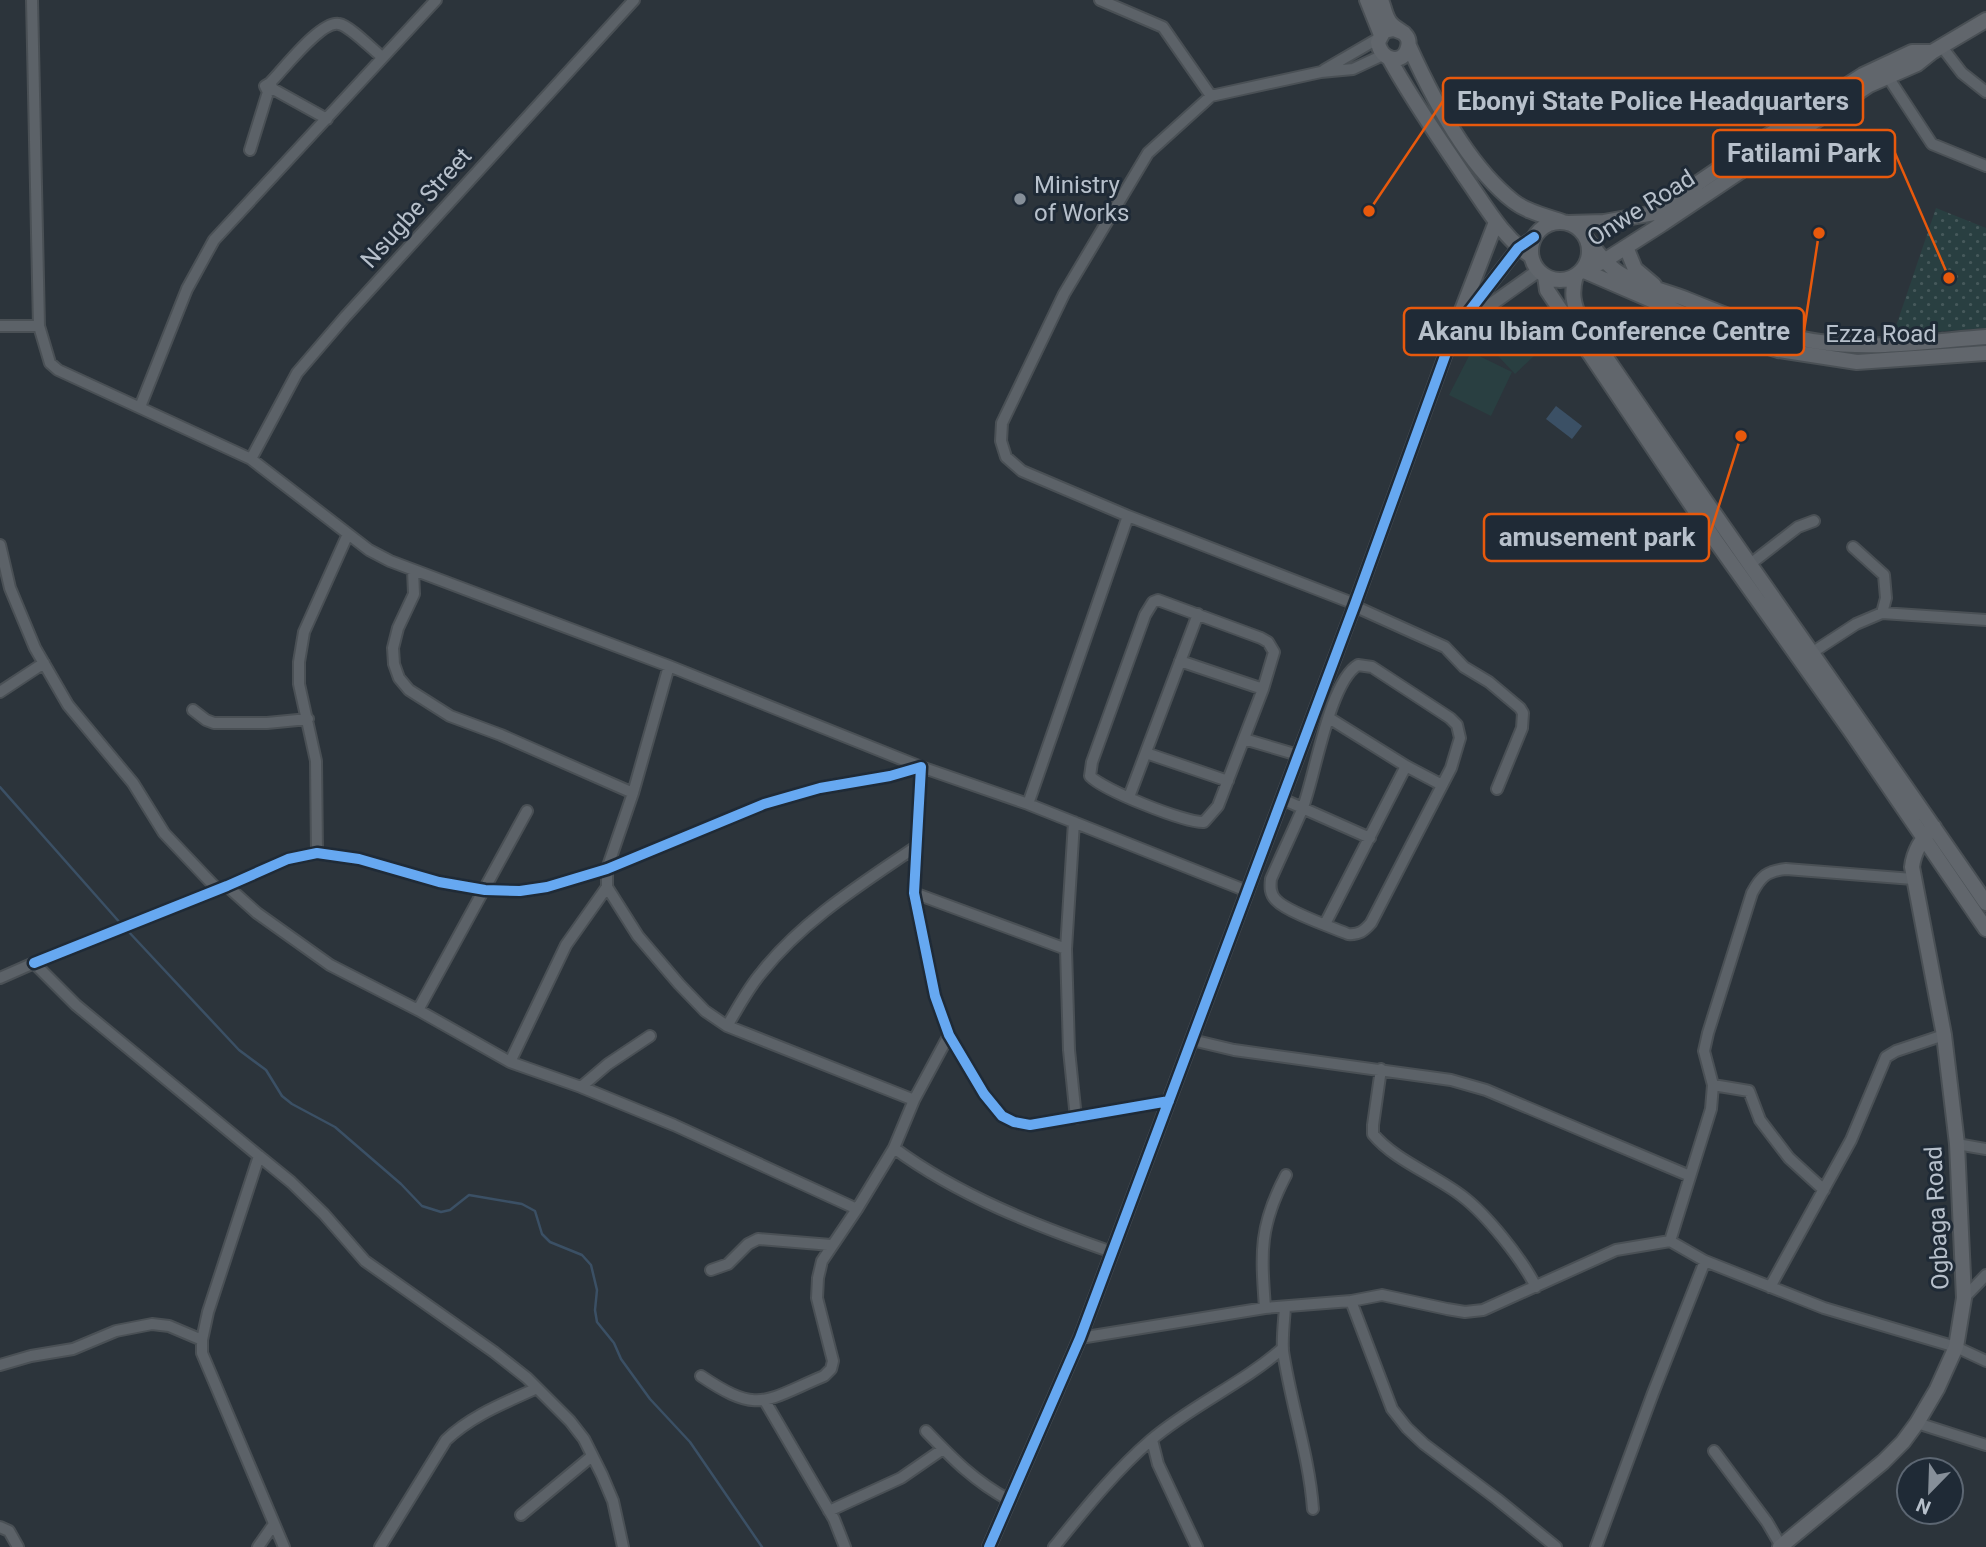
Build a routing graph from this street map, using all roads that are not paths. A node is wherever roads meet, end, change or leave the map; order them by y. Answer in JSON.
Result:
{"nodes":[{"id":1,"x":32,"y":0,"type":"edge"},
{"id":2,"x":436,"y":0,"type":"edge"},
{"id":3,"x":634,"y":0,"type":"edge"},
{"id":4,"x":1100,"y":0,"type":"edge"},
{"id":5,"x":1367,"y":0,"type":"edge"},
{"id":6,"x":1381,"y":0,"type":"edge"},
{"id":7,"x":1986,"y":20,"type":"edge"},
{"id":8,"x":1380,"y":37,"type":"junction"},
{"id":9,"x":1406,"y":40,"type":"junction"},
{"id":10,"x":1937,"y":49,"type":"junction"},
{"id":11,"x":1386,"y":56,"type":"junction"},
{"id":12,"x":382,"y":57,"type":"junction"},
{"id":13,"x":1321,"y":72,"type":"junction"},
{"id":14,"x":1888,"y":77,"type":"junction"},
{"id":15,"x":270,"y":88,"type":"junction"},
{"id":16,"x":1986,"y":92,"type":"edge"},
{"id":17,"x":1211,"y":96,"type":"junction"},
{"id":18,"x":327,"y":119,"type":"junction"},
{"id":19,"x":1762,"y":148,"type":"junction"},
{"id":20,"x":250,"y":150,"type":"dead end"},
{"id":21,"x":1986,"y":166,"type":"edge"},
{"id":22,"x":1496,"y":222,"type":"junction"},
{"id":23,"x":1565,"y":223,"type":"junction"},
{"id":24,"x":1534,"y":237,"type":"junction"},
{"id":25,"x":1586,"y":238,"type":"junction"},
{"id":26,"x":1518,"y":247,"type":"junction"},
{"id":27,"x":1626,"y":247,"type":"junction"},
{"id":28,"x":1531,"y":256,"type":"junction"},
{"id":29,"x":1604,"y":261,"type":"junction"},
{"id":30,"x":1581,"y":270,"type":"junction"},
{"id":31,"x":1542,"y":273,"type":"junction"},
{"id":32,"x":1658,"y":288,"type":"junction"},
{"id":33,"x":0,"y":326,"type":"edge"},
{"id":34,"x":39,"y":326,"type":"junction"},
{"id":35,"x":1454,"y":331,"type":"junction"},
{"id":36,"x":1986,"y":337,"type":"edge"},
{"id":37,"x":1895,"y":344,"type":"junction"},
{"id":38,"x":1986,"y":354,"type":"edge"},
{"id":39,"x":1896,"y":361,"type":"junction"},
{"id":40,"x":140,"y":407,"type":"junction"},
{"id":41,"x":251,"y":459,"type":"junction"},
{"id":42,"x":1128,"y":516,"type":"junction"},
{"id":43,"x":1814,"y":521,"type":"dead end"},
{"id":44,"x":348,"y":534,"type":"junction"},
{"id":45,"x":0,"y":545,"type":"edge"},
{"id":46,"x":1853,"y":547,"type":"dead end"},
{"id":47,"x":1749,"y":565,"type":"junction"},
{"id":48,"x":413,"y":570,"type":"junction"},
{"id":49,"x":1354,"y":605,"type":"junction"},
{"id":50,"x":1198,"y":614,"type":"junction"},
{"id":51,"x":1882,"y":614,"type":"junction"},
{"id":52,"x":1986,"y":620,"type":"edge"},
{"id":53,"x":1812,"y":652,"type":"junction"},
{"id":54,"x":1180,"y":661,"type":"junction"},
{"id":55,"x":44,"y":663,"type":"junction"},
{"id":56,"x":669,"y":666,"type":"junction"},
{"id":57,"x":1263,"y":689,"type":"junction"},
{"id":58,"x":0,"y":692,"type":"edge"},
{"id":59,"x":192,"y":710,"type":"dead end"},
{"id":60,"x":1329,"y":718,"type":"junction"},
{"id":61,"x":308,"y":719,"type":"junction"},
{"id":62,"x":1244,"y":739,"type":"junction"},
{"id":63,"x":1146,"y":753,"type":"junction"},
{"id":64,"x":1298,"y":755,"type":"junction"},
{"id":65,"x":1406,"y":766,"type":"junction"},
{"id":66,"x":921,"y":767,"type":"junction"},
{"id":67,"x":1228,"y":781,"type":"junction"},
{"id":68,"x":1443,"y":785,"type":"junction"},
{"id":69,"x":1497,"y":789,"type":"dead end"},
{"id":70,"x":633,"y":793,"type":"junction"},
{"id":71,"x":1129,"y":797,"type":"junction"},
{"id":72,"x":1282,"y":799,"type":"junction"},
{"id":73,"x":1028,"y":804,"type":"junction"},
{"id":74,"x":1303,"y":808,"type":"junction"},
{"id":75,"x":527,"y":811,"type":"dead end"},
{"id":76,"x":1074,"y":822,"type":"junction"},
{"id":77,"x":1928,"y":832,"type":"junction"},
{"id":78,"x":1370,"y":838,"type":"junction"},
{"id":79,"x":917,"y":846,"type":"junction"},
{"id":80,"x":317,"y":853,"type":"junction"},
{"id":81,"x":607,"y":869,"type":"junction"},
{"id":82,"x":1913,"y":879,"type":"junction"},
{"id":83,"x":607,"y":887,"type":"junction"},
{"id":84,"x":223,"y":888,"type":"junction"},
{"id":85,"x":485,"y":890,"type":"junction"},
{"id":86,"x":1247,"y":891,"type":"junction"},
{"id":87,"x":914,"y":893,"type":"junction"},
{"id":88,"x":1986,"y":903,"type":"edge"},
{"id":89,"x":1325,"y":924,"type":"junction"},
{"id":90,"x":1986,"y":929,"type":"edge"},
{"id":91,"x":1066,"y":949,"type":"junction"},
{"id":92,"x":34,"y":963,"type":"junction"},
{"id":93,"x":0,"y":978,"type":"edge"},
{"id":94,"x":418,"y":1010,"type":"junction"},
{"id":95,"x":727,"y":1026,"type":"junction"},
{"id":96,"x":949,"y":1035,"type":"junction"},
{"id":97,"x":1944,"y":1035,"type":"junction"},
{"id":98,"x":650,"y":1036,"type":"dead end"},
{"id":99,"x":1192,"y":1040,"type":"junction"},
{"id":100,"x":510,"y":1062,"type":"junction"},
{"id":101,"x":1381,"y":1069,"type":"junction"},
{"id":102,"x":1713,"y":1085,"type":"junction"},
{"id":103,"x":580,"y":1087,"type":"junction"},
{"id":104,"x":914,"y":1100,"type":"junction"},
{"id":105,"x":1169,"y":1101,"type":"junction"},
{"id":106,"x":1076,"y":1118,"type":"junction"},
{"id":107,"x":1957,"y":1144,"type":"junction"},
{"id":108,"x":894,"y":1148,"type":"junction"},
{"id":109,"x":1986,"y":1149,"type":"edge"},
{"id":110,"x":259,"y":1156,"type":"junction"},
{"id":111,"x":1286,"y":1175,"type":"dead end"},
{"id":112,"x":1690,"y":1176,"type":"junction"},
{"id":113,"x":1824,"y":1190,"type":"junction"},
{"id":114,"x":857,"y":1209,"type":"junction"},
{"id":115,"x":1670,"y":1241,"type":"junction"},
{"id":116,"x":831,"y":1245,"type":"junction"},
{"id":117,"x":1112,"y":1252,"type":"junction"},
{"id":118,"x":1705,"y":1261,"type":"junction"},
{"id":119,"x":711,"y":1270,"type":"dead end"},
{"id":120,"x":1986,"y":1275,"type":"edge"},
{"id":121,"x":1536,"y":1287,"type":"junction"},
{"id":122,"x":1770,"y":1287,"type":"junction"},
{"id":123,"x":1964,"y":1298,"type":"junction"},
{"id":124,"x":1351,"y":1301,"type":"junction"},
{"id":125,"x":1284,"y":1307,"type":"junction"},
{"id":126,"x":1265,"y":1308,"type":"junction"},
{"id":127,"x":1080,"y":1338,"type":"junction"},
{"id":128,"x":202,"y":1340,"type":"junction"},
{"id":129,"x":1956,"y":1347,"type":"junction"},
{"id":130,"x":1283,"y":1349,"type":"junction"},
{"id":131,"x":1986,"y":1361,"type":"edge"},
{"id":132,"x":0,"y":1365,"type":"edge"},
{"id":133,"x":701,"y":1376,"type":"dead end"},
{"id":134,"x":537,"y":1388,"type":"junction"},
{"id":135,"x":765,"y":1401,"type":"junction"},
{"id":136,"x":1917,"y":1423,"type":"junction"},
{"id":137,"x":926,"y":1430,"type":"dead end"},
{"id":138,"x":1152,"y":1440,"type":"junction"},
{"id":139,"x":1986,"y":1445,"type":"edge"},
{"id":140,"x":943,"y":1449,"type":"junction"},
{"id":141,"x":1714,"y":1451,"type":"dead end"},
{"id":142,"x":592,"y":1456,"type":"junction"},
{"id":143,"x":1009,"y":1500,"type":"junction"},
{"id":144,"x":1313,"y":1509,"type":"dead end"},
{"id":145,"x":829,"y":1511,"type":"junction"},
{"id":146,"x":521,"y":1515,"type":"dead end"},
{"id":147,"x":274,"y":1524,"type":"junction"},
{"id":148,"x":0,"y":1527,"type":"edge"},
{"id":149,"x":18,"y":1547,"type":"edge"},
{"id":150,"x":258,"y":1547,"type":"edge"},
{"id":151,"x":284,"y":1547,"type":"edge"},
{"id":152,"x":380,"y":1547,"type":"edge"},
{"id":153,"x":623,"y":1547,"type":"edge"},
{"id":154,"x":845,"y":1547,"type":"edge"},
{"id":155,"x":989,"y":1547,"type":"edge"},
{"id":156,"x":1054,"y":1547,"type":"edge"},
{"id":157,"x":1197,"y":1547,"type":"edge"},
{"id":158,"x":1556,"y":1547,"type":"edge"},
{"id":159,"x":1596,"y":1547,"type":"edge"},
{"id":160,"x":1781,"y":1547,"type":"edge"}],
"edges":[{"from":1,"to":34,"type":"street"},
{"from":2,"to":12,"type":"street"},
{"from":3,"to":41,"type":"street","name":"Nsugbe Street"},
{"from":4,"to":17,"type":"street"},
{"from":5,"to":8,"type":"main road"},
{"from":6,"to":9,"type":"main road"},
{"from":7,"to":10,"type":"main road","name":"Onwe Road"},
{"from":8,"to":9,"type":"main road"},
{"from":8,"to":11,"type":"main road"},
{"from":8,"to":13,"type":"street"},
{"from":9,"to":11,"type":"main road"},
{"from":9,"to":23,"type":"main road"},
{"from":10,"to":14,"type":"main road","name":"Onwe Road"},
{"from":10,"to":16,"type":"street"},
{"from":10,"to":19,"type":"main road","name":"Onwe Road"},
{"from":11,"to":13,"type":"street"},
{"from":11,"to":22,"type":"main road"},
{"from":12,"to":15,"type":"street"},
{"from":12,"to":18,"type":"street"},
{"from":13,"to":17,"type":"street"},
{"from":14,"to":19,"type":"main road","name":"Onwe Road"},
{"from":14,"to":21,"type":"street"},
{"from":15,"to":18,"type":"street"},
{"from":15,"to":20,"type":"street"},
{"from":17,"to":42,"type":"street"},
{"from":18,"to":40,"type":"street"},
{"from":19,"to":23,"type":"main road","name":"Onwe Road"},
{"from":19,"to":27,"type":"main road","name":"Onwe Road"},
{"from":22,"to":26,"type":"main road"},
{"from":22,"to":35,"type":"main road"},
{"from":23,"to":24,"type":"main road"},
{"from":23,"to":25,"type":"main road"},
{"from":24,"to":26,"type":"street"},
{"from":24,"to":28,"type":"main road"},
{"from":25,"to":29,"type":"main road","name":"Ezza Road"},
{"from":25,"to":30,"type":"main road"},
{"from":26,"to":28,"type":"main road"},
{"from":26,"to":35,"type":"street"},
{"from":27,"to":29,"type":"main road","name":"Onwe Road"},
{"from":27,"to":32,"type":"main road"},
{"from":28,"to":31,"type":"main road"},
{"from":29,"to":30,"type":"main road","name":"Onwe Road"},
{"from":29,"to":32,"type":"main road","name":"Ezza Road"},
{"from":30,"to":31,"type":"main road"},
{"from":30,"to":39,"type":"main road","name":"Ezza Road"},
{"from":30,"to":47,"type":"main road"},
{"from":31,"to":35,"type":"street"},
{"from":31,"to":77,"type":"main road"},
{"from":32,"to":37,"type":"main road","name":"Ezza Road"},
{"from":33,"to":34,"type":"street"},
{"from":34,"to":40,"type":"street"},
{"from":35,"to":49,"type":"street"},
{"from":36,"to":37,"type":"main road","name":"Ezza Road"},
{"from":37,"to":39,"type":"main road"},
{"from":38,"to":39,"type":"main road","name":"Ezza Road"},
{"from":40,"to":41,"type":"street"},
{"from":41,"to":44,"type":"street"},
{"from":42,"to":49,"type":"street"},
{"from":42,"to":73,"type":"street"},
{"from":43,"to":47,"type":"street"},
{"from":44,"to":48,"type":"street"},
{"from":44,"to":61,"type":"street"},
{"from":45,"to":55,"type":"street"},
{"from":46,"to":51,"type":"street"},
{"from":47,"to":53,"type":"main road"},
{"from":48,"to":56,"type":"street"},
{"from":48,"to":70,"type":"street"},
{"from":49,"to":64,"type":"street"},
{"from":49,"to":69,"type":"street"},
{"from":50,"to":54,"type":"street"},
{"from":50,"to":57,"type":"street"},
{"from":50,"to":71,"type":"street"},
{"from":51,"to":52,"type":"street"},
{"from":51,"to":53,"type":"street"},
{"from":53,"to":77,"type":"main road"},
{"from":54,"to":57,"type":"street"},
{"from":54,"to":63,"type":"street"},
{"from":55,"to":58,"type":"street"},
{"from":55,"to":84,"type":"street"},
{"from":56,"to":66,"type":"street"},
{"from":56,"to":70,"type":"street"},
{"from":57,"to":62,"type":"street"},
{"from":59,"to":61,"type":"street"},
{"from":60,"to":65,"type":"street"},
{"from":60,"to":68,"type":"street"},
{"from":60,"to":74,"type":"street"},
{"from":61,"to":80,"type":"street"},
{"from":62,"to":64,"type":"street"},
{"from":62,"to":67,"type":"street"},
{"from":63,"to":67,"type":"street"},
{"from":63,"to":71,"type":"street"},
{"from":64,"to":72,"type":"street"},
{"from":65,"to":68,"type":"street"},
{"from":65,"to":78,"type":"street"},
{"from":66,"to":73,"type":"street"},
{"from":66,"to":79,"type":"street"},
{"from":66,"to":81,"type":"street"},
{"from":67,"to":71,"type":"street"},
{"from":68,"to":89,"type":"street"},
{"from":70,"to":81,"type":"street"},
{"from":72,"to":74,"type":"street"},
{"from":72,"to":86,"type":"street"},
{"from":73,"to":76,"type":"street"},
{"from":74,"to":78,"type":"street"},
{"from":74,"to":89,"type":"street"},
{"from":75,"to":85,"type":"street"},
{"from":76,"to":86,"type":"street"},
{"from":76,"to":91,"type":"street"},
{"from":77,"to":82,"type":"main road","name":"Ogbaga Road"},
{"from":77,"to":88,"type":"main road"},
{"from":77,"to":90,"type":"main road"},
{"from":78,"to":89,"type":"street"},
{"from":79,"to":87,"type":"street"},
{"from":79,"to":95,"type":"street"},
{"from":80,"to":84,"type":"street"},
{"from":80,"to":85,"type":"street"},
{"from":81,"to":83,"type":"street"},
{"from":81,"to":85,"type":"street"},
{"from":82,"to":97,"type":"main road","name":"Ogbaga Road"},
{"from":82,"to":102,"type":"street"},
{"from":83,"to":95,"type":"street"},
{"from":83,"to":100,"type":"street"},
{"from":84,"to":92,"type":"street"},
{"from":84,"to":94,"type":"street"},
{"from":85,"to":94,"type":"street"},
{"from":86,"to":99,"type":"street"},
{"from":87,"to":91,"type":"street"},
{"from":87,"to":96,"type":"street"},
{"from":91,"to":106,"type":"street"},
{"from":92,"to":93,"type":"street"},
{"from":92,"to":110,"type":"street"},
{"from":94,"to":100,"type":"street"},
{"from":95,"to":104,"type":"street"},
{"from":96,"to":104,"type":"street"},
{"from":96,"to":106,"type":"street"},
{"from":97,"to":107,"type":"main road","name":"Ogbaga Road"},
{"from":97,"to":113,"type":"street"},
{"from":98,"to":103,"type":"street"},
{"from":99,"to":101,"type":"street"},
{"from":99,"to":105,"type":"street"},
{"from":100,"to":103,"type":"street"},
{"from":101,"to":112,"type":"street"},
{"from":101,"to":121,"type":"street"},
{"from":102,"to":112,"type":"street"},
{"from":102,"to":113,"type":"street"},
{"from":103,"to":114,"type":"street"},
{"from":104,"to":108,"type":"street"},
{"from":105,"to":106,"type":"street"},
{"from":105,"to":117,"type":"street"},
{"from":107,"to":109,"type":"street"},
{"from":107,"to":123,"type":"main road","name":"Ogbaga Road"},
{"from":108,"to":114,"type":"street"},
{"from":108,"to":117,"type":"street"},
{"from":110,"to":128,"type":"street"},
{"from":110,"to":134,"type":"street"},
{"from":111,"to":126,"type":"street"},
{"from":112,"to":115,"type":"street"},
{"from":113,"to":122,"type":"street"},
{"from":114,"to":116,"type":"street"},
{"from":115,"to":118,"type":"street"},
{"from":115,"to":121,"type":"street"},
{"from":116,"to":119,"type":"street"},
{"from":116,"to":135,"type":"street"},
{"from":117,"to":127,"type":"street"},
{"from":118,"to":122,"type":"street"},
{"from":118,"to":159,"type":"street"},
{"from":120,"to":123,"type":"street"},
{"from":121,"to":124,"type":"street"},
{"from":122,"to":129,"type":"street"},
{"from":123,"to":129,"type":"main road","name":"Ogbaga Road"},
{"from":124,"to":125,"type":"street"},
{"from":124,"to":158,"type":"street"},
{"from":125,"to":126,"type":"street"},
{"from":125,"to":130,"type":"street"},
{"from":126,"to":127,"type":"street"},
{"from":127,"to":143,"type":"street"},
{"from":128,"to":132,"type":"street"},
{"from":128,"to":147,"type":"street"},
{"from":129,"to":131,"type":"street"},
{"from":129,"to":136,"type":"main road","name":"Ogbaga Road"},
{"from":130,"to":138,"type":"street"},
{"from":130,"to":144,"type":"street"},
{"from":133,"to":135,"type":"street"},
{"from":134,"to":142,"type":"street"},
{"from":134,"to":152,"type":"street"},
{"from":135,"to":145,"type":"street"},
{"from":136,"to":139,"type":"street"},
{"from":136,"to":160,"type":"main road","name":"Ogbaga Road"},
{"from":137,"to":140,"type":"street"},
{"from":138,"to":156,"type":"street"},
{"from":138,"to":157,"type":"street"},
{"from":140,"to":143,"type":"street"},
{"from":140,"to":145,"type":"street"},
{"from":141,"to":160,"type":"street"},
{"from":142,"to":146,"type":"street"},
{"from":142,"to":153,"type":"street"},
{"from":143,"to":155,"type":"street"},
{"from":145,"to":154,"type":"street"},
{"from":147,"to":150,"type":"street"},
{"from":147,"to":151,"type":"street"},
{"from":148,"to":149,"type":"street"}]}
